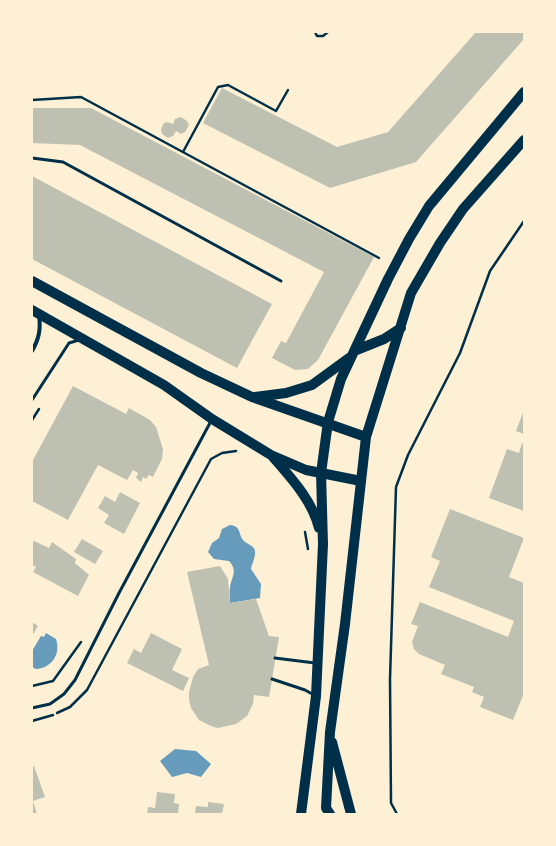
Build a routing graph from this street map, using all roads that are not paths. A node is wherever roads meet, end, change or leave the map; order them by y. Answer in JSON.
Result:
{"nodes":[{"id":1,"x":524,"y":92,"type":"edge"},
{"id":2,"x":524,"y":140,"type":"edge"},
{"id":3,"x":32,"y":158,"type":"edge"},
{"id":4,"x":32,"y":281,"type":"edge"},
{"id":5,"x":280,"y":281,"type":"dead end"},
{"id":6,"x":35,"y":312,"type":"edge"},
{"id":7,"x":401,"y":328,"type":"junction"},
{"id":8,"x":85,"y":339,"type":"junction"},
{"id":9,"x":32,"y":351,"type":"edge"},
{"id":10,"x":352,"y":355,"type":"junction"},
{"id":11,"x":252,"y":398,"type":"junction"},
{"id":12,"x":32,"y":400,"type":"edge"},
{"id":13,"x":212,"y":419,"type":"junction"},
{"id":14,"x":328,"y":422,"type":"junction"},
{"id":15,"x":366,"y":437,"type":"junction"},
{"id":16,"x":271,"y":454,"type":"junction"},
{"id":17,"x":321,"y":473,"type":"junction"},
{"id":18,"x":361,"y":481,"type":"junction"},
{"id":19,"x":323,"y":544,"type":"junction"},
{"id":20,"x":275,"y":658,"type":"dead end"},
{"id":21,"x":317,"y":663,"type":"junction"},
{"id":22,"x":272,"y":679,"type":"dead end"},
{"id":23,"x":316,"y":696,"type":"junction"},
{"id":24,"x":32,"y":708,"type":"edge"},
{"id":25,"x":330,"y":732,"type":"junction"},
{"id":26,"x":301,"y":814,"type":"edge"},
{"id":27,"x":330,"y":814,"type":"edge"},
{"id":28,"x":351,"y":814,"type":"edge"}],
"edges":[{"from":1,"to":10,"type":"main road"},
{"from":2,"to":7,"type":"main road"},
{"from":3,"to":5,"type":"lane"},
{"from":4,"to":11,"type":"main road"},
{"from":6,"to":8,"type":"main road"},
{"from":6,"to":9,"type":"street"},
{"from":7,"to":10,"type":"main road"},
{"from":7,"to":15,"type":"main road"},
{"from":8,"to":12,"type":"lane"},
{"from":8,"to":13,"type":"main road"},
{"from":10,"to":11,"type":"main road"},
{"from":10,"to":14,"type":"main road"},
{"from":11,"to":14,"type":"main road"},
{"from":13,"to":16,"type":"main road"},
{"from":13,"to":24,"type":"lane"},
{"from":14,"to":15,"type":"main road"},
{"from":14,"to":17,"type":"main road"},
{"from":15,"to":18,"type":"main road"},
{"from":16,"to":17,"type":"main road"},
{"from":16,"to":19,"type":"main road"},
{"from":17,"to":18,"type":"main road"},
{"from":17,"to":19,"type":"main road"},
{"from":18,"to":25,"type":"main road"},
{"from":19,"to":21,"type":"main road"},
{"from":20,"to":21,"type":"lane"},
{"from":21,"to":23,"type":"main road"},
{"from":22,"to":23,"type":"lane"},
{"from":23,"to":26,"type":"main road"},
{"from":25,"to":27,"type":"main road"},
{"from":25,"to":28,"type":"main road"}]}
